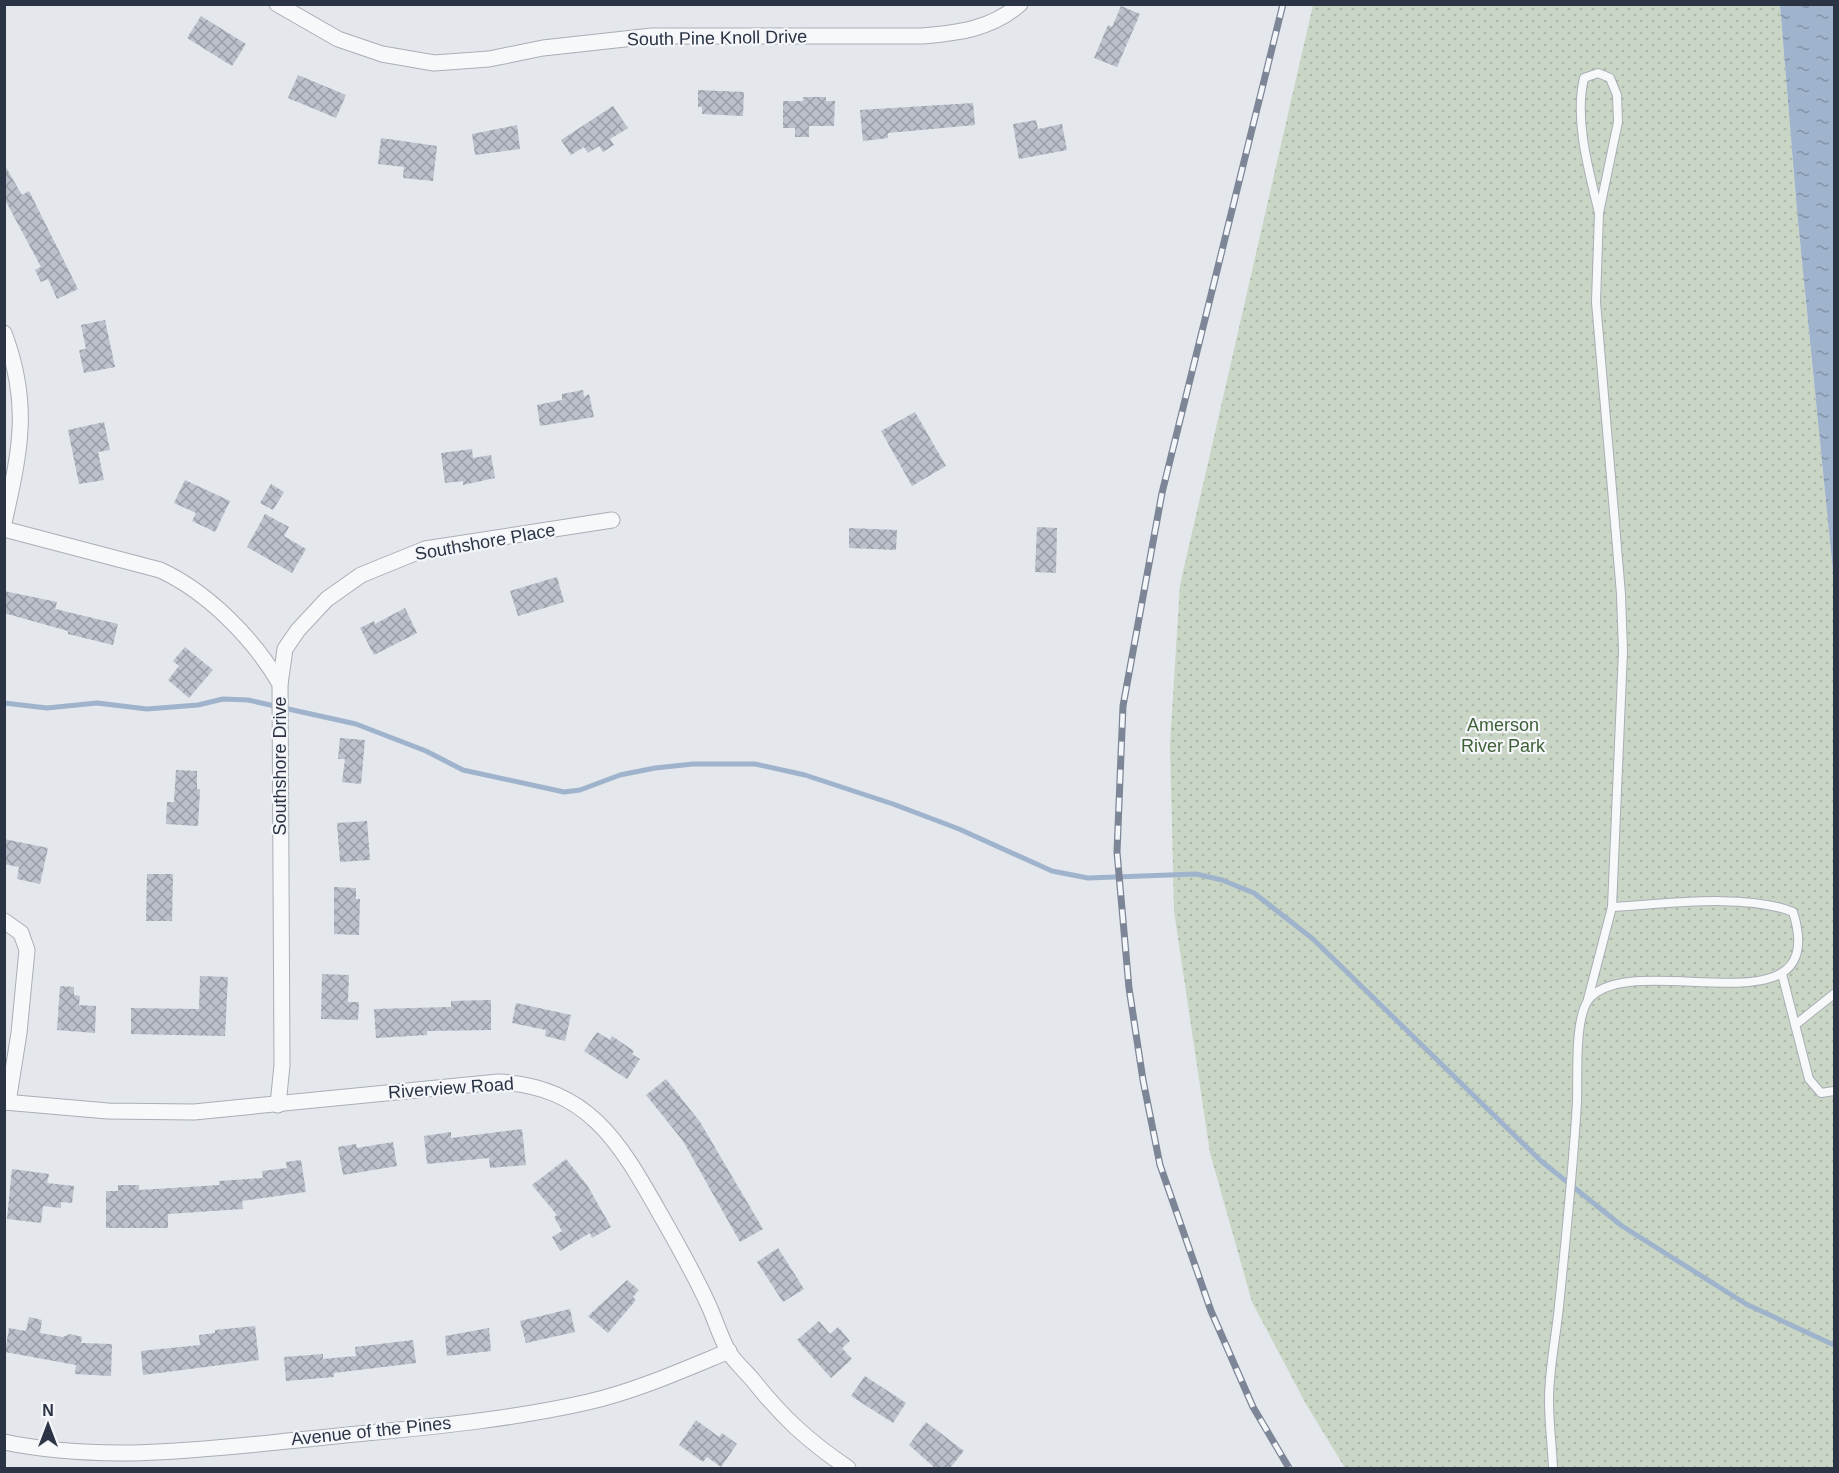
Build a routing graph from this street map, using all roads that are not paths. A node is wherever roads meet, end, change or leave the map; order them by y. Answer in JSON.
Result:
{"nodes":[{"id":1,"x":277,"y":4,"type":"edge"},
{"id":2,"x":1020,"y":4,"type":"edge"},
{"id":3,"x":1599,"y":213,"type":"junction"},
{"id":4,"x":4,"y":333,"type":"edge"},
{"id":5,"x":612,"y":520,"type":"dead end"},
{"id":6,"x":4,"y":523,"type":"edge"},
{"id":7,"x":4,"y":529,"type":"edge"},
{"id":8,"x":280,"y":684,"type":"junction"},
{"id":9,"x":1612,"y":907,"type":"junction"},
{"id":10,"x":4,"y":921,"type":"edge"},
{"id":11,"x":1782,"y":974,"type":"junction"},
{"id":12,"x":1834,"y":994,"type":"edge"},
{"id":13,"x":1588,"y":1000,"type":"junction"},
{"id":14,"x":1795,"y":1024,"type":"junction"},
{"id":15,"x":1834,"y":1091,"type":"edge"},
{"id":16,"x":6,"y":1102,"type":"edge"},
{"id":17,"x":278,"y":1105,"type":"junction"},
{"id":18,"x":729,"y":1351,"type":"junction"},
{"id":19,"x":4,"y":1442,"type":"edge"},
{"id":20,"x":848,"y":1468,"type":"edge"},
{"id":21,"x":1553,"y":1468,"type":"edge"}],
"edges":[{"from":1,"to":2,"type":"street","name":"South Pine Knoll Drive"},
{"from":3,"to":3,"type":"lane"},
{"from":3,"to":9,"type":"lane"},
{"from":4,"to":6,"type":"street"},
{"from":5,"to":8,"type":"street","name":"Southshore Place"},
{"from":7,"to":8,"type":"street","name":"Southshore Drive"},
{"from":8,"to":17,"type":"street","name":"Southshore Drive"},
{"from":9,"to":11,"type":"lane"},
{"from":9,"to":13,"type":"lane"},
{"from":10,"to":16,"type":"street"},
{"from":11,"to":13,"type":"lane"},
{"from":11,"to":14,"type":"lane"},
{"from":12,"to":14,"type":"lane"},
{"from":13,"to":21,"type":"lane"},
{"from":14,"to":15,"type":"lane"},
{"from":16,"to":17,"type":"street","name":"Riverview Road"},
{"from":17,"to":18,"type":"street","name":"Riverview Road"},
{"from":18,"to":19,"type":"street","name":"Avenue of the Pines"},
{"from":18,"to":20,"type":"street","name":"Riverview Road"}]}
